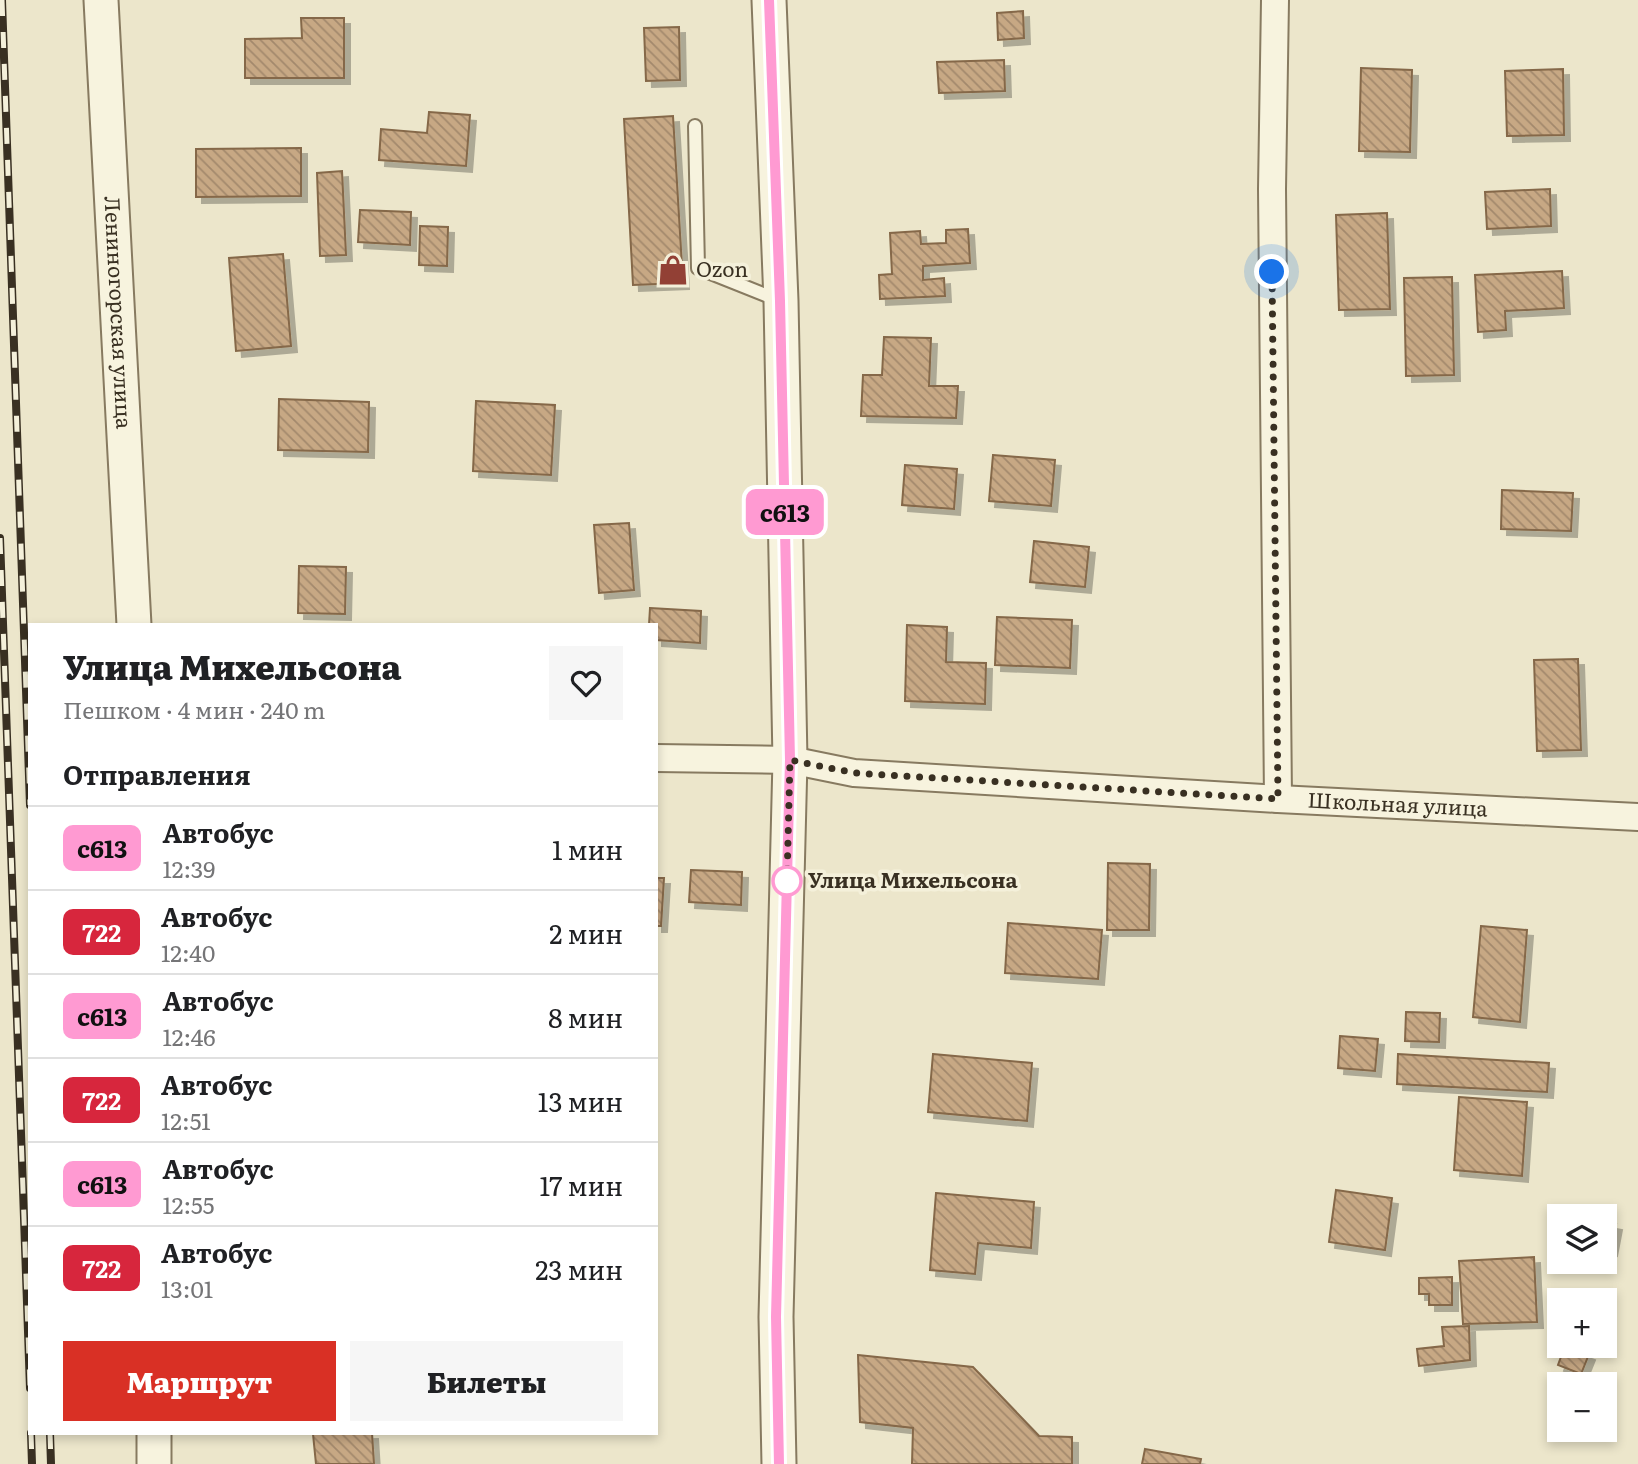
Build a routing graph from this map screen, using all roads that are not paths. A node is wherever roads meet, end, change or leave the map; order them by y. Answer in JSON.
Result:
{"nodes":[{"id":1,"x":100,"y":0,"type":"edge"},
{"id":2,"x":769,"y":0,"type":"edge"},
{"id":3,"x":1275,"y":0,"type":"edge"},
{"id":4,"x":695,"y":126,"type":"dead end"},
{"id":5,"x":780,"y":301,"type":"junction"},
{"id":6,"x":134,"y":623,"type":"edge"},
{"id":7,"x":658,"y":758,"type":"edge"},
{"id":8,"x":790,"y":760,"type":"junction"},
{"id":9,"x":1278,"y":799,"type":"junction"},
{"id":10,"x":1638,"y":817,"type":"edge"},
{"id":11,"x":154,"y":1435,"type":"edge"},
{"id":12,"x":155,"y":1464,"type":"edge"},
{"id":13,"x":779,"y":1464,"type":"edge"}],
"edges":[{"from":1,"to":6,"type":"street","name":"Лениногорская улица"},
{"from":2,"to":5,"type":"street"},
{"from":3,"to":9,"type":"street"},
{"from":4,"to":5,"type":"lane"},
{"from":5,"to":8,"type":"street"},
{"from":7,"to":8,"type":"street","name":"Школьная улица"},
{"from":8,"to":9,"type":"street","name":"Школьная улица"},
{"from":8,"to":13,"type":"street"},
{"from":9,"to":10,"type":"street","name":"Школьная улица"},
{"from":11,"to":12,"type":"street"}]}
